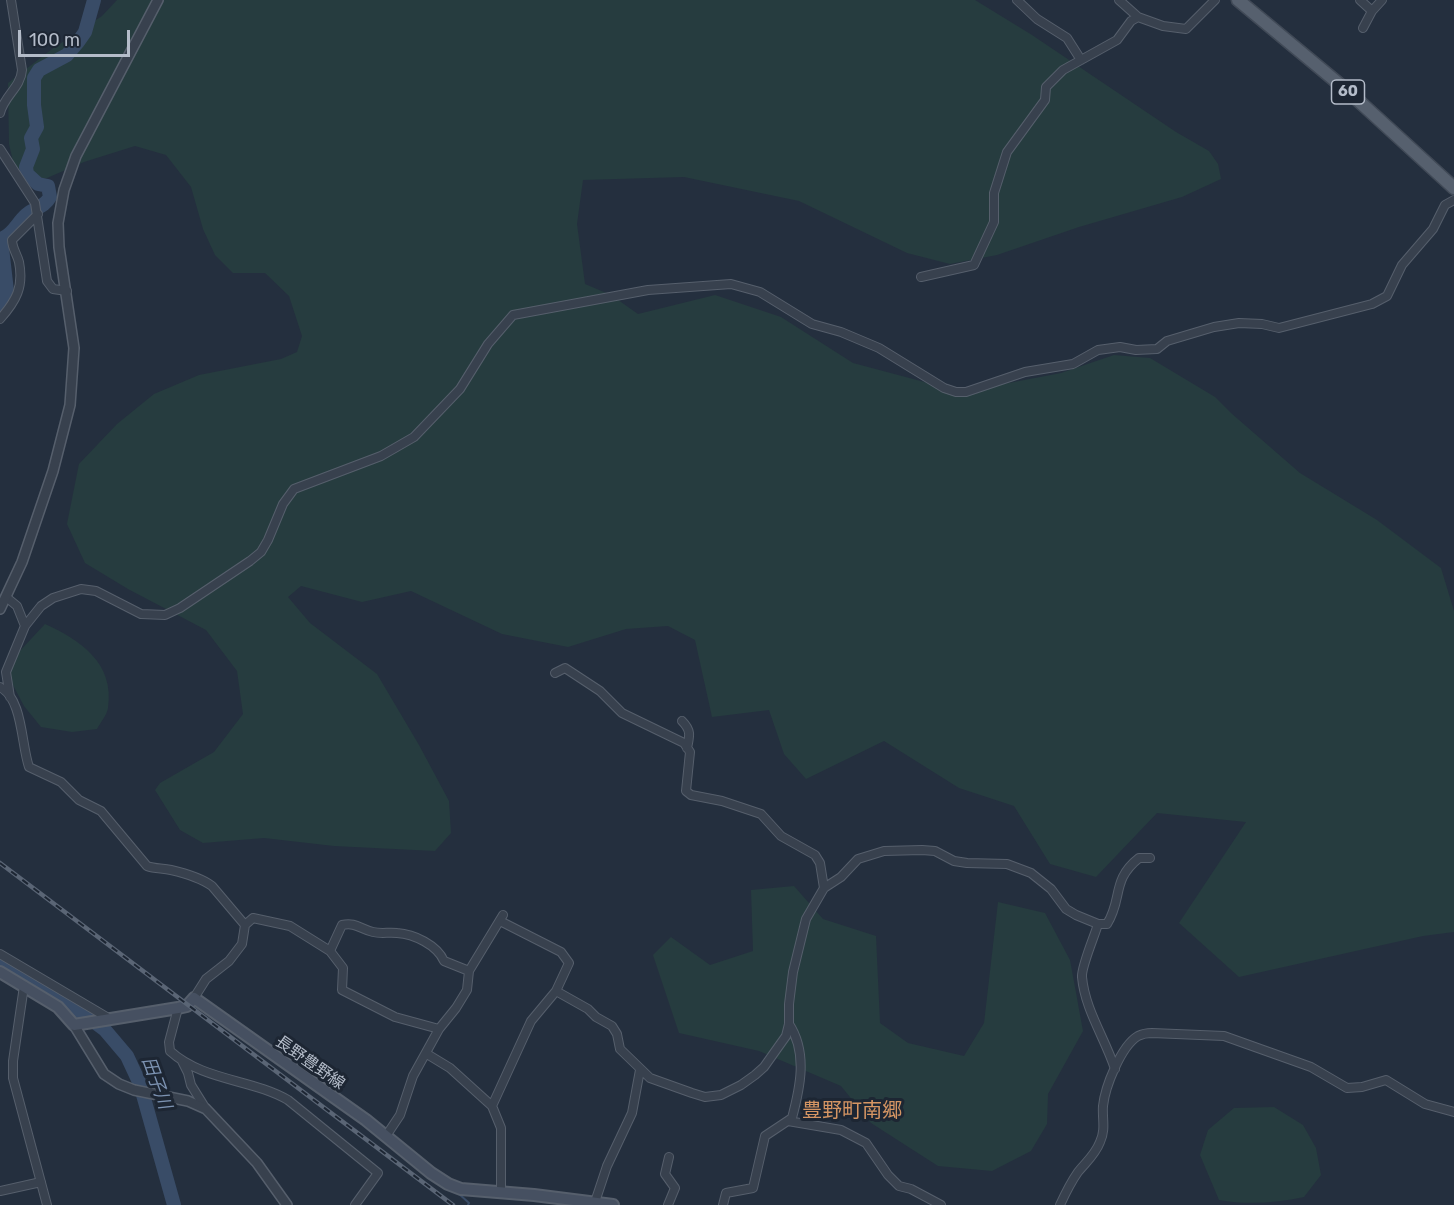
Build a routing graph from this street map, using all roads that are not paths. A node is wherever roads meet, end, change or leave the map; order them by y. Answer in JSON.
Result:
{"nodes":[{"id":1,"x":11,"y":0,"type":"edge"},
{"id":2,"x":158,"y":0,"type":"edge"},
{"id":3,"x":1017,"y":0,"type":"edge"},
{"id":4,"x":1119,"y":0,"type":"edge"},
{"id":5,"x":1215,"y":0,"type":"edge"},
{"id":6,"x":1238,"y":0,"type":"edge"},
{"id":7,"x":1360,"y":0,"type":"edge"},
{"id":8,"x":1382,"y":0,"type":"edge"},
{"id":9,"x":1372,"y":11,"type":"junction"},
{"id":10,"x":1138,"y":17,"type":"junction"},
{"id":11,"x":1363,"y":28,"type":"dead end"},
{"id":12,"x":1080,"y":60,"type":"junction"},
{"id":13,"x":0,"y":112,"type":"edge"},
{"id":14,"x":0,"y":149,"type":"edge"},
{"id":15,"x":1454,"y":188,"type":"edge"},
{"id":16,"x":1454,"y":200,"type":"edge"},
{"id":17,"x":37,"y":209,"type":"junction"},
{"id":18,"x":921,"y":277,"type":"dead end"},
{"id":19,"x":67,"y":291,"type":"junction"},
{"id":20,"x":0,"y":319,"type":"edge"},
{"id":21,"x":6,"y":597,"type":"junction"},
{"id":22,"x":0,"y":609,"type":"edge"},
{"id":23,"x":25,"y":626,"type":"junction"},
{"id":24,"x":3,"y":669,"type":"edge"},
{"id":25,"x":555,"y":673,"type":"dead end"},
{"id":26,"x":0,"y":687,"type":"edge"},
{"id":27,"x":10,"y":697,"type":"junction"},
{"id":28,"x":682,"y":721,"type":"dead end"},
{"id":29,"x":687,"y":748,"type":"junction"},
{"id":30,"x":1150,"y":858,"type":"dead end"},
{"id":31,"x":824,"y":888,"type":"junction"},
{"id":32,"x":1098,"y":924,"type":"junction"},
{"id":33,"x":245,"y":925,"type":"junction"},
{"id":34,"x":330,"y":951,"type":"junction"},
{"id":35,"x":0,"y":954,"type":"edge"},
{"id":36,"x":469,"y":971,"type":"junction"},
{"id":37,"x":0,"y":972,"type":"edge"},
{"id":38,"x":24,"y":986,"type":"junction"},
{"id":39,"x":556,"y":991,"type":"junction"},
{"id":40,"x":195,"y":998,"type":"junction"},
{"id":41,"x":178,"y":1008,"type":"junction"},
{"id":42,"x":107,"y":1020,"type":"junction"},
{"id":43,"x":789,"y":1024,"type":"junction"},
{"id":44,"x":74,"y":1025,"type":"junction"},
{"id":45,"x":439,"y":1029,"type":"junction"},
{"id":46,"x":427,"y":1054,"type":"junction"},
{"id":47,"x":182,"y":1060,"type":"junction"},
{"id":48,"x":1115,"y":1069,"type":"junction"},
{"id":49,"x":640,"y":1070,"type":"junction"},
{"id":50,"x":492,"y":1106,"type":"junction"},
{"id":51,"x":206,"y":1109,"type":"junction"},
{"id":52,"x":1454,"y":1112,"type":"edge"},
{"id":53,"x":788,"y":1121,"type":"junction"},
{"id":54,"x":386,"y":1136,"type":"junction"},
{"id":55,"x":669,"y":1157,"type":"dead end"},
{"id":56,"x":41,"y":1182,"type":"junction"},
{"id":57,"x":0,"y":1191,"type":"edge"},
{"id":58,"x":501,"y":1192,"type":"junction"},
{"id":59,"x":595,"y":1202,"type":"junction"},
{"id":60,"x":47,"y":1205,"type":"edge"},
{"id":61,"x":287,"y":1205,"type":"edge"},
{"id":62,"x":355,"y":1205,"type":"edge"},
{"id":63,"x":613,"y":1205,"type":"edge"},
{"id":64,"x":668,"y":1205,"type":"edge"},
{"id":65,"x":723,"y":1205,"type":"edge"},
{"id":66,"x":941,"y":1205,"type":"edge"},
{"id":67,"x":1060,"y":1205,"type":"edge"}],
"edges":[{"from":1,"to":13,"type":"street"},
{"from":2,"to":19,"type":"street"},
{"from":3,"to":12,"type":"street"},
{"from":4,"to":10,"type":"street"},
{"from":5,"to":10,"type":"street"},
{"from":6,"to":15,"type":"main road","number":"60"},
{"from":7,"to":9,"type":"street"},
{"from":8,"to":9,"type":"street"},
{"from":9,"to":11,"type":"street"},
{"from":10,"to":12,"type":"street"},
{"from":12,"to":18,"type":"street"},
{"from":14,"to":17,"type":"street"},
{"from":16,"to":23,"type":"street"},
{"from":17,"to":19,"type":"street"},
{"from":17,"to":20,"type":"street"},
{"from":19,"to":21,"type":"street"},
{"from":21,"to":22,"type":"street"},
{"from":21,"to":23,"type":"street"},
{"from":23,"to":24,"type":"street"},
{"from":24,"to":27,"type":"street"},
{"from":25,"to":29,"type":"street"},
{"from":26,"to":27,"type":"street"},
{"from":27,"to":33,"type":"street"},
{"from":28,"to":29,"type":"street"},
{"from":29,"to":31,"type":"street"},
{"from":30,"to":32,"type":"street"},
{"from":31,"to":32,"type":"street"},
{"from":31,"to":43,"type":"street"},
{"from":32,"to":48,"type":"street"},
{"from":33,"to":34,"type":"street"},
{"from":33,"to":40,"type":"street"},
{"from":34,"to":36,"type":"street"},
{"from":34,"to":45,"type":"street"},
{"from":35,"to":42,"type":"street"},
{"from":36,"to":39,"type":"street"},
{"from":36,"to":45,"type":"street"},
{"from":37,"to":38,"type":"main road"},
{"from":38,"to":44,"type":"main road"},
{"from":38,"to":56,"type":"street"},
{"from":39,"to":49,"type":"street"},
{"from":39,"to":50,"type":"street"},
{"from":40,"to":41,"type":"main road"},
{"from":40,"to":54,"type":"main road","name":"長野豊野線"},
{"from":41,"to":42,"type":"main road"},
{"from":41,"to":47,"type":"street"},
{"from":42,"to":44,"type":"main road"},
{"from":43,"to":49,"type":"street"},
{"from":43,"to":53,"type":"street"},
{"from":44,"to":51,"type":"street"},
{"from":45,"to":46,"type":"street"},
{"from":46,"to":50,"type":"street"},
{"from":46,"to":54,"type":"street"},
{"from":47,"to":51,"type":"street"},
{"from":47,"to":62,"type":"street"},
{"from":48,"to":52,"type":"street"},
{"from":48,"to":67,"type":"street"},
{"from":49,"to":59,"type":"street"},
{"from":50,"to":58,"type":"street"},
{"from":51,"to":61,"type":"street"},
{"from":53,"to":65,"type":"street"},
{"from":53,"to":66,"type":"street"},
{"from":54,"to":58,"type":"main road","name":"長野豊野線"},
{"from":55,"to":64,"type":"street"},
{"from":56,"to":57,"type":"street"},
{"from":56,"to":60,"type":"street"},
{"from":58,"to":59,"type":"main road","name":"長野豊野線"},
{"from":59,"to":63,"type":"main road","name":"長野豊野線"}]}
